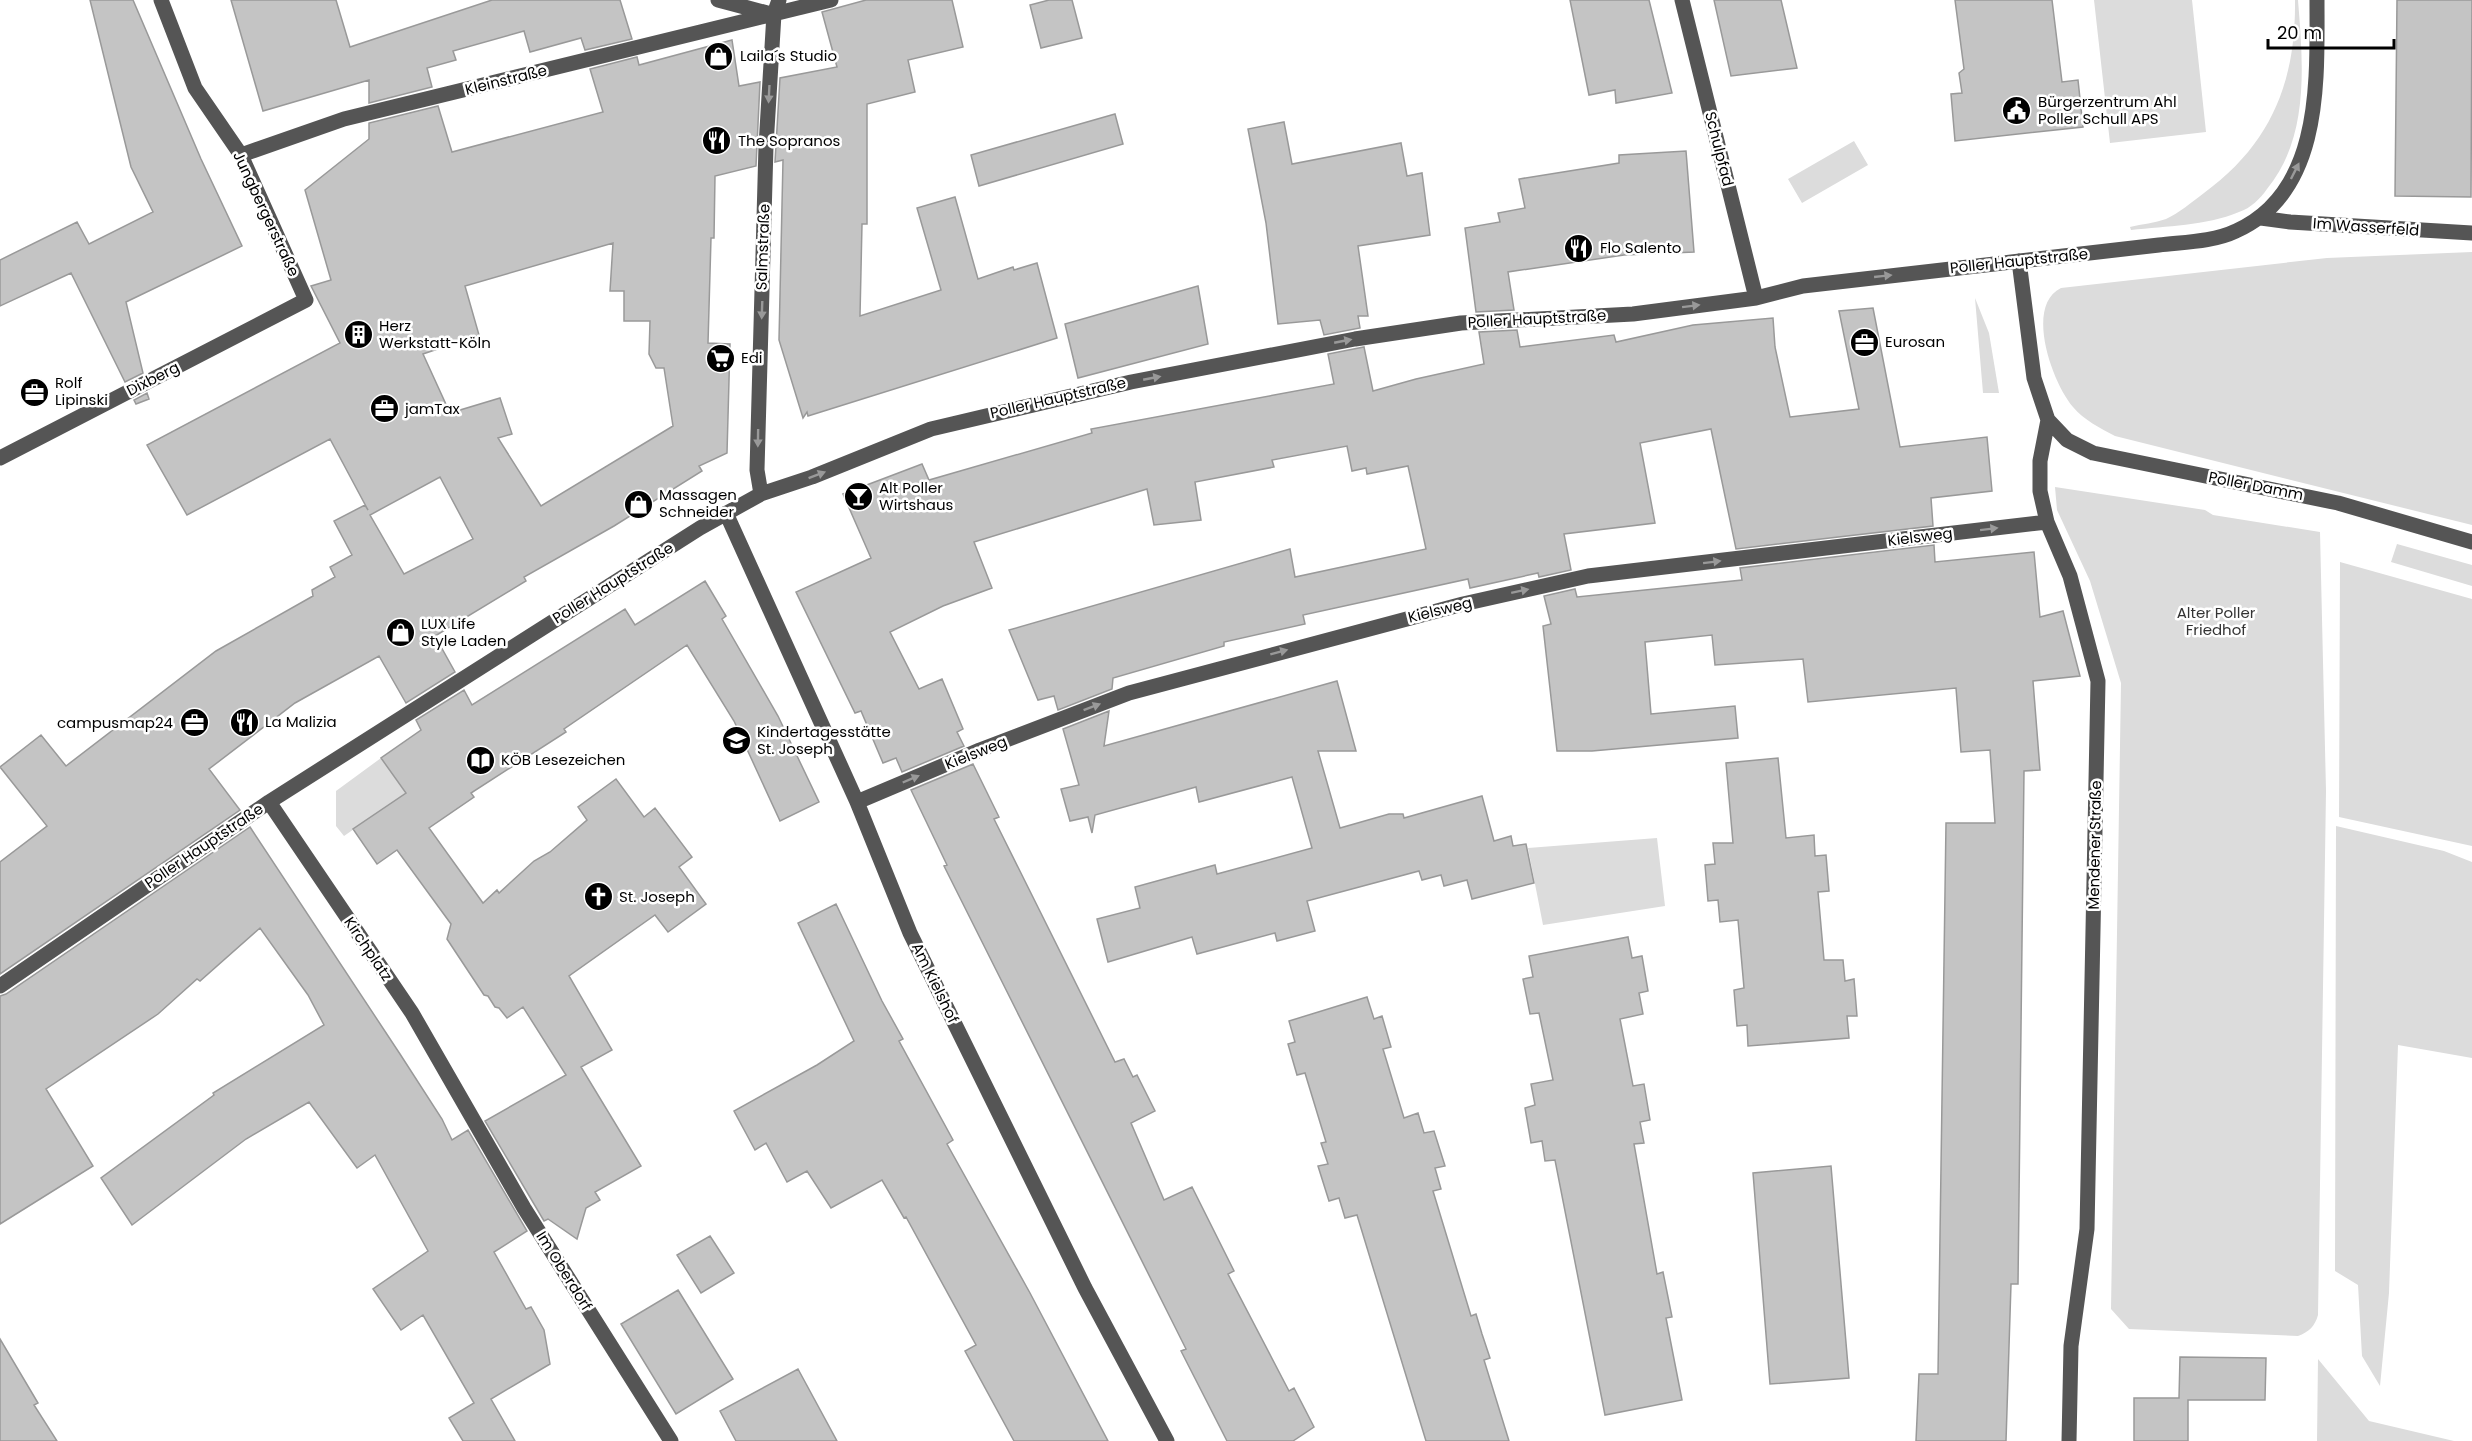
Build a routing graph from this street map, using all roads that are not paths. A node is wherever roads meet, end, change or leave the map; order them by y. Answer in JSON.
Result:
{"nodes":[{"id":1,"x":161,"y":0,"type":"edge"},
{"id":2,"x":718,"y":0,"type":"edge"},
{"id":3,"x":831,"y":0,"type":"edge"},
{"id":4,"x":1682,"y":0,"type":"edge"},
{"id":5,"x":2318,"y":0,"type":"edge"},
{"id":6,"x":776,"y":7,"type":"edge"},
{"id":7,"x":241,"y":155,"type":"junction"},
{"id":8,"x":2261,"y":218,"type":"junction"},
{"id":9,"x":2472,"y":233,"type":"edge"},
{"id":10,"x":2019,"y":261,"type":"junction"},
{"id":11,"x":1756,"y":298,"type":"junction"},
{"id":12,"x":306,"y":300,"type":"joint"},
{"id":13,"x":2048,"y":420,"type":"junction"},
{"id":14,"x":0,"y":458,"type":"edge"},
{"id":15,"x":761,"y":494,"type":"junction"},
{"id":16,"x":726,"y":513,"type":"junction"},
{"id":17,"x":2047,"y":522,"type":"junction"},
{"id":18,"x":2472,"y":542,"type":"edge"},
{"id":19,"x":269,"y":802,"type":"junction"},
{"id":20,"x":857,"y":802,"type":"junction"},
{"id":21,"x":0,"y":986,"type":"edge"},
{"id":22,"x":462,"y":1098,"type":"joint"},
{"id":23,"x":670,"y":1441,"type":"edge"},
{"id":24,"x":1167,"y":1441,"type":"edge"},
{"id":25,"x":2069,"y":1441,"type":"edge"}],
"edges":[{"from":1,"to":7,"type":"street","name":"Jungbergerstraße"},
{"from":2,"to":6,"type":"street"},
{"from":3,"to":6,"type":"street","name":"Kleinstraße"},
{"from":4,"to":11,"type":"street","name":"Schulpfad"},
{"from":8,"to":5,"type":"street","one_way":true},
{"from":6,"to":7,"type":"street","name":"Kleinstraße"},
{"from":6,"to":15,"type":"street","name":"Salmstraße","one_way":true},
{"from":7,"to":12,"type":"street","name":"Jungbergerstraße"},
{"from":8,"to":9,"type":"street","name":"Im Wasserfeld"},
{"from":8,"to":10,"type":"street","name":"Poller Hauptstraße"},
{"from":11,"to":10,"type":"street","name":"Poller Hauptstraße","one_way":true},
{"from":10,"to":13,"type":"street","name":"Mendener Straße"},
{"from":15,"to":11,"type":"street","name":"Poller Hauptstraße","one_way":true},
{"from":12,"to":14,"type":"street","name":"Dixberg"},
{"from":13,"to":17,"type":"street","name":"Mendener Straße"},
{"from":13,"to":18,"type":"street","name":"Poller Damm"},
{"from":15,"to":16,"type":"street","name":"Poller Hauptstraße"},
{"from":16,"to":19,"type":"street","name":"Poller Hauptstraße"},
{"from":16,"to":20,"type":"street","name":"Am Kielshof"},
{"from":20,"to":17,"type":"street","name":"Kielsweg","one_way":true},
{"from":17,"to":25,"type":"street","name":"Mendener Straße"},
{"from":19,"to":21,"type":"street","name":"Poller Hauptstraße"},
{"from":19,"to":22,"type":"street","name":"Kirchplatz"},
{"from":20,"to":24,"type":"street","name":"Am Kielshof"},
{"from":22,"to":23,"type":"street","name":"Im Oberdorf"}]}
